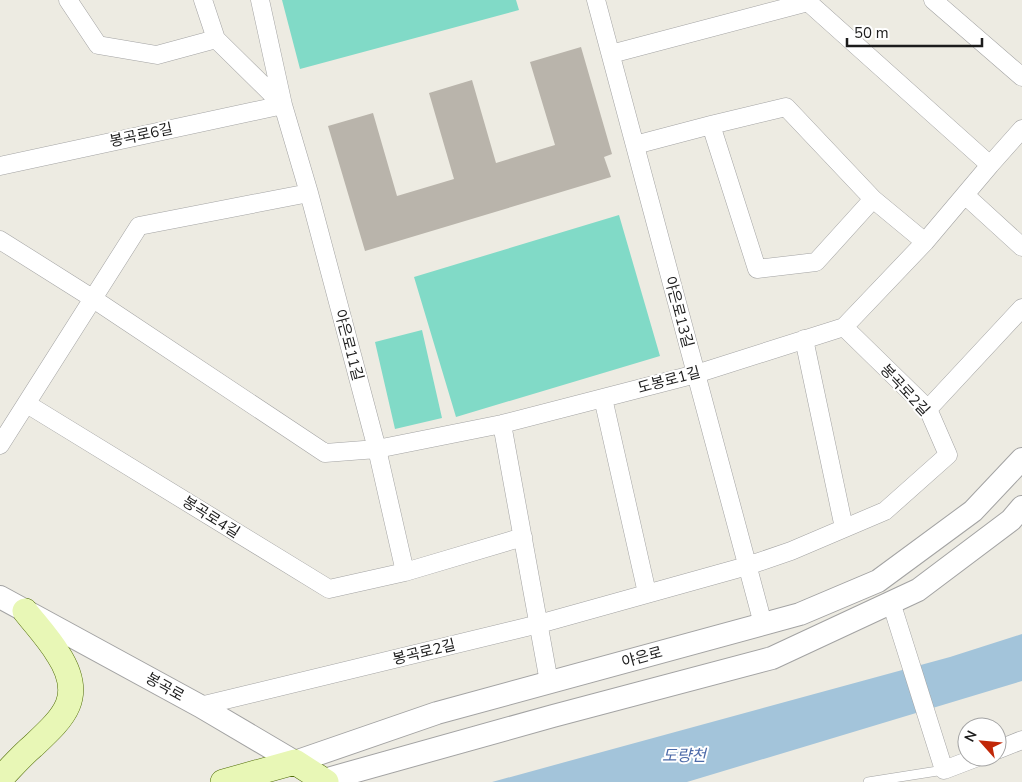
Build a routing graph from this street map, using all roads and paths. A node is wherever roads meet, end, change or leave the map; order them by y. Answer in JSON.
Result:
{"nodes":[{"id":1,"x":68,"y":0,"type":"edge"},
{"id":2,"x":204,"y":0,"type":"edge"},
{"id":3,"x":260,"y":0,"type":"edge"},
{"id":4,"x":596,"y":0,"type":"edge"},
{"id":5,"x":933,"y":0,"type":"edge"},
{"id":6,"x":216,"y":39,"type":"junction"},
{"id":7,"x":611,"y":54,"type":"junction"},
{"id":8,"x":1022,"y":77,"type":"edge"},
{"id":9,"x":282,"y":104,"type":"junction"},
{"id":10,"x":711,"y":125,"type":"junction"},
{"id":11,"x":1022,"y":129,"type":"edge"},
{"id":12,"x":635,"y":145,"type":"junction"},
{"id":13,"x":990,"y":165,"type":"junction"},
{"id":14,"x":0,"y":166,"type":"edge"},
{"id":15,"x":309,"y":193,"type":"junction"},
{"id":16,"x":965,"y":195,"type":"junction"},
{"id":17,"x":873,"y":199,"type":"junction"},
{"id":18,"x":0,"y":240,"type":"edge"},
{"id":19,"x":925,"y":242,"type":"junction"},
{"id":20,"x":1022,"y":248,"type":"edge"},
{"id":21,"x":92,"y":298,"type":"junction"},
{"id":22,"x":1022,"y":308,"type":"edge"},
{"id":23,"x":844,"y":327,"type":"junction"},
{"id":24,"x":804,"y":339,"type":"junction"},
{"id":25,"x":696,"y":374,"type":"junction"},
{"id":26,"x":604,"y":398,"type":"junction"},
{"id":27,"x":26,"y":404,"type":"junction"},
{"id":28,"x":928,"y":409,"type":"junction"},
{"id":29,"x":502,"y":424,"type":"junction"},
{"id":30,"x":0,"y":445,"type":"edge"},
{"id":31,"x":376,"y":449,"type":"junction"},
{"id":32,"x":1022,"y":459,"type":"edge"},
{"id":33,"x":1022,"y":506,"type":"edge"},
{"id":34,"x":844,"y":528,"type":"junction"},
{"id":35,"x":523,"y":537,"type":"junction"},
{"id":36,"x":747,"y":566,"type":"junction"},
{"id":37,"x":405,"y":572,"type":"junction"},
{"id":38,"x":647,"y":593,"type":"junction"},
{"id":39,"x":0,"y":597,"type":"edge"},
{"id":40,"x":891,"y":602,"type":"junction"},
{"id":41,"x":25,"y":611,"type":"junction"},
{"id":42,"x":539,"y":624,"type":"junction"},
{"id":43,"x":762,"y":624,"type":"junction"},
{"id":44,"x":549,"y":682,"type":"junction"},
{"id":45,"x":200,"y":706,"type":"junction"},
{"id":46,"x":1022,"y":740,"type":"edge"},
{"id":47,"x":1007,"y":746,"type":"edge"},
{"id":48,"x":295,"y":762,"type":"junction"},
{"id":49,"x":957,"y":762,"type":"edge"},
{"id":50,"x":943,"y":766,"type":"junction"},
{"id":51,"x":0,"y":779,"type":"edge"},
{"id":52,"x":322,"y":781,"type":"edge"},
{"id":53,"x":223,"y":782,"type":"edge"},
{"id":54,"x":868,"y":782,"type":"edge"}],
"edges":[{"from":1,"to":6,"type":"street"},
{"from":2,"to":6,"type":"street"},
{"from":3,"to":9,"type":"street","name":"야은로11길"},
{"from":4,"to":7,"type":"street","name":"야은로13길"},
{"from":5,"to":8,"type":"street"},
{"from":6,"to":9,"type":"street"},
{"from":7,"to":12,"type":"street","name":"야은로13길"},
{"from":7,"to":13,"type":"street"},
{"from":9,"to":14,"type":"street","name":"봉곡로6길"},
{"from":9,"to":15,"type":"street","name":"야은로11길"},
{"from":10,"to":12,"type":"street"},
{"from":10,"to":17,"type":"street"},
{"from":10,"to":17,"type":"street"},
{"from":11,"to":13,"type":"street","name":"도봉로1길"},
{"from":12,"to":25,"type":"street","name":"야은로13길"},
{"from":13,"to":16,"type":"street","name":"도봉로1길"},
{"from":15,"to":21,"type":"street"},
{"from":15,"to":31,"type":"street","name":"야은로11길"},
{"from":16,"to":19,"type":"street","name":"도봉로1길"},
{"from":16,"to":20,"type":"street"},
{"from":17,"to":19,"type":"street"},
{"from":18,"to":21,"type":"street"},
{"from":19,"to":23,"type":"street","name":"도봉로1길"},
{"from":21,"to":27,"type":"street"},
{"from":21,"to":31,"type":"street"},
{"from":22,"to":28,"type":"street"},
{"from":23,"to":24,"type":"street","name":"도봉로1길"},
{"from":23,"to":28,"type":"street","name":"봉곡로2길"},
{"from":24,"to":25,"type":"street","name":"도봉로1길"},
{"from":24,"to":34,"type":"street"},
{"from":25,"to":26,"type":"street","name":"도봉로1길"},
{"from":25,"to":36,"type":"street","name":"야은로13길"},
{"from":26,"to":29,"type":"street","name":"도봉로1길"},
{"from":26,"to":38,"type":"street"},
{"from":27,"to":30,"type":"street"},
{"from":27,"to":37,"type":"street","name":"봉곡로4길"},
{"from":28,"to":34,"type":"street","name":"봉곡로2길"},
{"from":29,"to":31,"type":"street","name":"도봉로1길"},
{"from":29,"to":35,"type":"street"},
{"from":31,"to":37,"type":"street","name":"야은로11길"},
{"from":32,"to":43,"type":"street","name":"야은로"},
{"from":33,"to":40,"type":"street"},
{"from":34,"to":36,"type":"street","name":"봉곡로2길"},
{"from":35,"to":37,"type":"street"},
{"from":35,"to":42,"type":"street"},
{"from":36,"to":38,"type":"street","name":"봉곡로2길"},
{"from":36,"to":43,"type":"street","name":"야은로13길"},
{"from":38,"to":42,"type":"street","name":"봉곡로2길"},
{"from":39,"to":41,"type":"street","name":"봉곡로"},
{"from":40,"to":50,"type":"street"},
{"from":40,"to":52,"type":"street"},
{"from":41,"to":45,"type":"street","name":"봉곡로"},
{"from":41,"to":51,"type":"main road"},
{"from":42,"to":44,"type":"street"},
{"from":42,"to":45,"type":"street","name":"봉곡로2길"},
{"from":43,"to":44,"type":"street","name":"야은로"},
{"from":44,"to":48,"type":"street","name":"야은로"},
{"from":45,"to":48,"type":"street","name":"봉곡로"},
{"from":46,"to":47,"type":"street"},
{"from":48,"to":52,"type":"main road","name":"봉곡로"},
{"from":48,"to":53,"type":"main road","name":"야은로"},
{"from":49,"to":50,"type":"street"},
{"from":50,"to":54,"type":"lane"}]}
